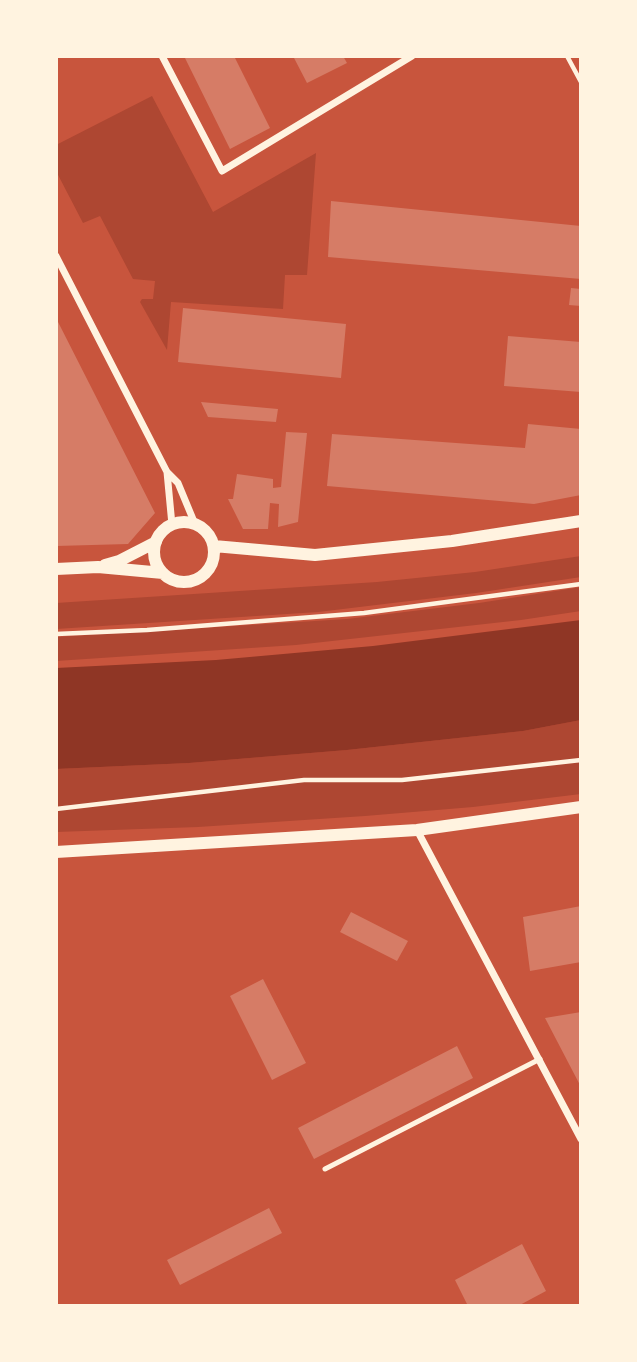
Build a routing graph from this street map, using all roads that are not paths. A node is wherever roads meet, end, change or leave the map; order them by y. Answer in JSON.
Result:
{"nodes":[{"id":1,"x":162,"y":56,"type":"edge"},
{"id":2,"x":412,"y":56,"type":"edge"},
{"id":3,"x":56,"y":256,"type":"edge"},
{"id":4,"x":167,"y":472,"type":"junction"},
{"id":5,"x":581,"y":521,"type":"edge"},
{"id":6,"x":195,"y":524,"type":"junction"},
{"id":7,"x":172,"y":525,"type":"junction"},
{"id":8,"x":156,"y":542,"type":"junction"},
{"id":9,"x":214,"y":546,"type":"junction"},
{"id":10,"x":98,"y":567,"type":"junction"},
{"id":11,"x":56,"y":569,"type":"edge"},
{"id":12,"x":163,"y":573,"type":"junction"},
{"id":13,"x":581,"y":807,"type":"edge"},
{"id":14,"x":417,"y":830,"type":"junction"},
{"id":15,"x":56,"y":852,"type":"edge"},
{"id":16,"x":540,"y":1059,"type":"junction"},
{"id":17,"x":581,"y":1139,"type":"edge"},
{"id":18,"x":325,"y":1169,"type":"dead end"}],
"edges":[{"from":1,"to":2,"type":"street"},
{"from":3,"to":4,"type":"street"},
{"from":4,"to":6,"type":"street"},
{"from":4,"to":7,"type":"street"},
{"from":5,"to":9,"type":"street"},
{"from":6,"to":7,"type":"street"},
{"from":6,"to":9,"type":"street"},
{"from":7,"to":8,"type":"street"},
{"from":8,"to":10,"type":"street"},
{"from":8,"to":12,"type":"street"},
{"from":9,"to":12,"type":"street"},
{"from":10,"to":11,"type":"street"},
{"from":10,"to":12,"type":"street"},
{"from":13,"to":14,"type":"street"},
{"from":14,"to":15,"type":"street"},
{"from":14,"to":16,"type":"street"},
{"from":16,"to":17,"type":"street"},
{"from":16,"to":18,"type":"lane"}]}
